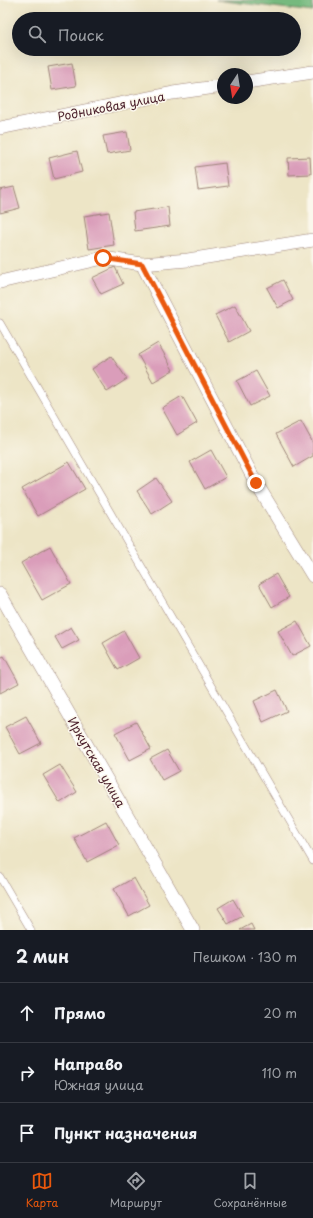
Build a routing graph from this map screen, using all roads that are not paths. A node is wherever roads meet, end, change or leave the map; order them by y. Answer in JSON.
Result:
{"nodes":[{"id":1,"x":313,"y":72,"type":"edge"},
{"id":2,"x":253,"y":81,"type":"edge"},
{"id":3,"x":217,"y":87,"type":"edge"},
{"id":4,"x":0,"y":128,"type":"edge"},
{"id":5,"x":313,"y":240,"type":"edge"},
{"id":6,"x":142,"y":264,"type":"junction"},
{"id":7,"x":0,"y":282,"type":"edge"},
{"id":8,"x":0,"y":323,"type":"edge"},
{"id":9,"x":313,"y":576,"type":"edge"},
{"id":10,"x":0,"y":594,"type":"edge"},
{"id":11,"x":313,"y":861,"type":"edge"},
{"id":12,"x":0,"y":877,"type":"edge"},
{"id":13,"x":31,"y":930,"type":"edge"},
{"id":14,"x":193,"y":930,"type":"edge"}],
"edges":[{"from":1,"to":2,"type":"street"},
{"from":3,"to":4,"type":"street","name":"Родниковая улица"},
{"from":5,"to":6,"type":"street"},
{"from":6,"to":7,"type":"street"},
{"from":6,"to":9,"type":"street"},
{"from":8,"to":11,"type":"lane"},
{"from":10,"to":14,"type":"street","name":"Иркутская улица"},
{"from":12,"to":13,"type":"lane"}]}
